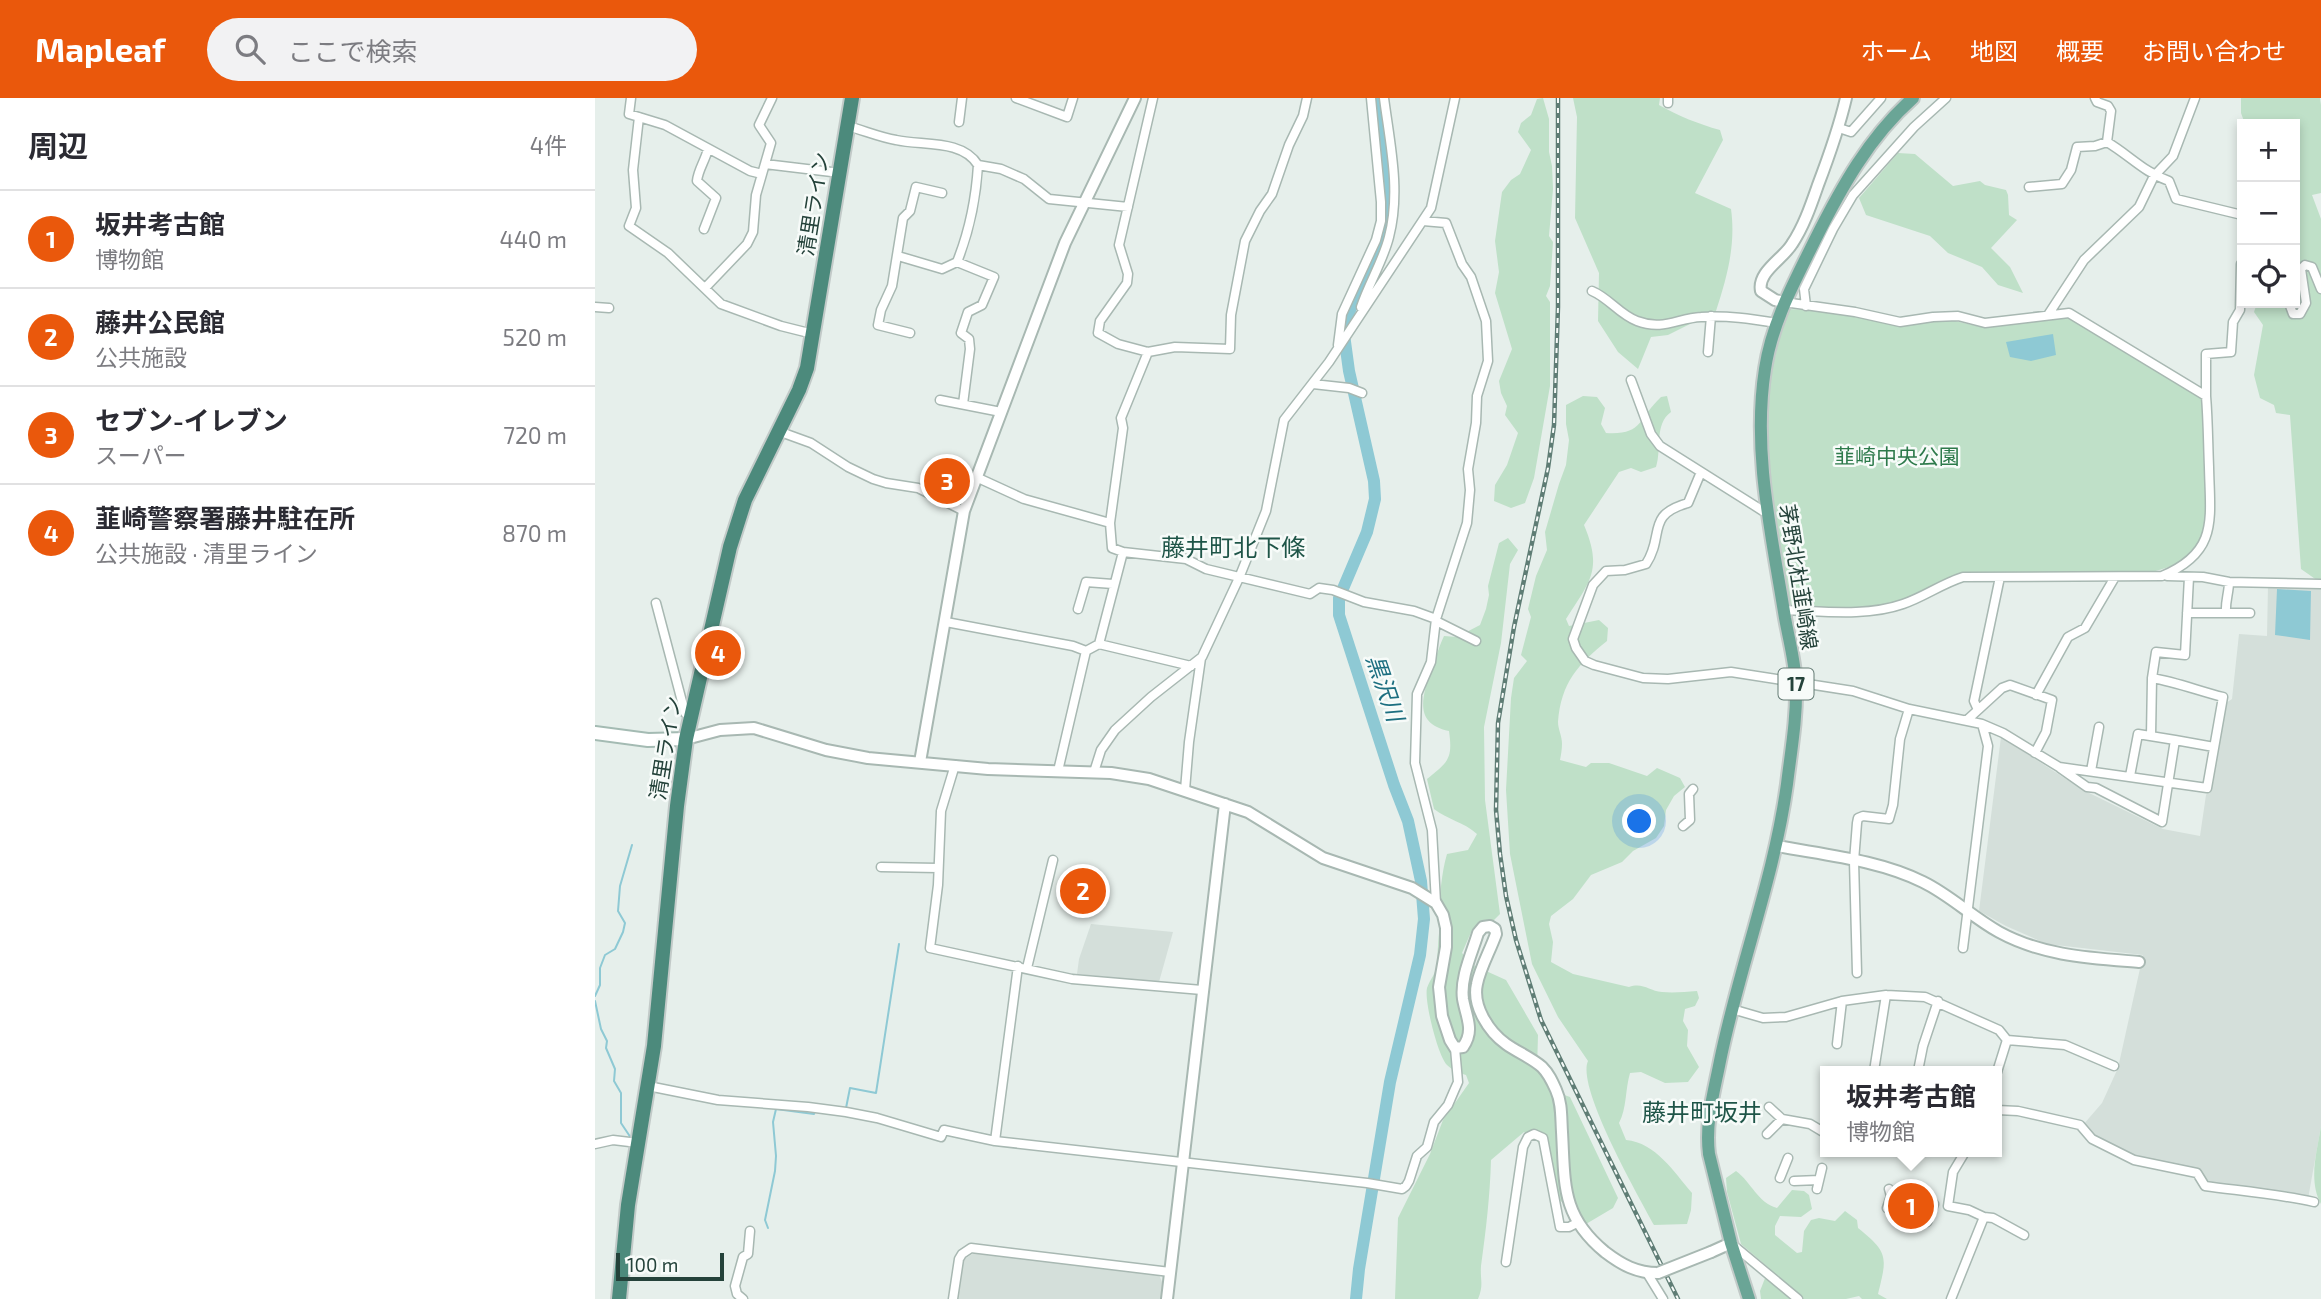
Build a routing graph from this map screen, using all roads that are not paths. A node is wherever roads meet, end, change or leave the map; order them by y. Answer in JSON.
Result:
{"nodes":[{"id":1,"x":631,"y":98,"type":"edge"},
{"id":2,"x":772,"y":98,"type":"edge"},
{"id":3,"x":852,"y":98,"type":"edge"},
{"id":4,"x":962,"y":98,"type":"edge"},
{"id":5,"x":1016,"y":98,"type":"edge"},
{"id":6,"x":1073,"y":98,"type":"edge"},
{"id":7,"x":1135,"y":98,"type":"edge"},
{"id":8,"x":1153,"y":98,"type":"edge"},
{"id":9,"x":1307,"y":98,"type":"edge"},
{"id":10,"x":1371,"y":98,"type":"edge"},
{"id":11,"x":1384,"y":98,"type":"edge"},
{"id":12,"x":1455,"y":98,"type":"edge"},
{"id":13,"x":1846,"y":98,"type":"edge"},
{"id":14,"x":1881,"y":98,"type":"edge"},
{"id":15,"x":1913,"y":98,"type":"edge"},
{"id":16,"x":1946,"y":98,"type":"edge"},
{"id":17,"x":2095,"y":98,"type":"edge"},
{"id":18,"x":2195,"y":98,"type":"edge"},
{"id":19,"x":639,"y":117,"type":"junction"},
{"id":20,"x":959,"y":122,"type":"dead end"},
{"id":21,"x":847,"y":126,"type":"junction"},
{"id":22,"x":1839,"y":128,"type":"junction"},
{"id":23,"x":2107,"y":142,"type":"junction"},
{"id":24,"x":708,"y":149,"type":"junction"},
{"id":25,"x":765,"y":164,"type":"junction"},
{"id":26,"x":978,"y":165,"type":"junction"},
{"id":27,"x":840,"y":173,"type":"junction"},
{"id":28,"x":762,"y":174,"type":"junction"},
{"id":29,"x":2154,"y":176,"type":"junction"},
{"id":30,"x":2029,"y":187,"type":"dead end"},
{"id":31,"x":942,"y":193,"type":"dead end"},
{"id":32,"x":1083,"y":204,"type":"junction"},
{"id":33,"x":1128,"y":207,"type":"junction"},
{"id":34,"x":2237,"y":214,"type":"edge"},
{"id":35,"x":1423,"y":221,"type":"junction"},
{"id":36,"x":704,"y":229,"type":"dead end"},
{"id":37,"x":898,"y":256,"type":"junction"},
{"id":38,"x":957,"y":262,"type":"junction"},
{"id":39,"x":705,"y":288,"type":"junction"},
{"id":40,"x":2321,"y":289,"type":"edge"},
{"id":41,"x":1592,"y":291,"type":"dead end"},
{"id":42,"x":1784,"y":302,"type":"junction"},
{"id":43,"x":1806,"y":306,"type":"junction"},
{"id":44,"x":595,"y":307,"type":"edge"},
{"id":45,"x":609,"y":308,"type":"dead end"},
{"id":46,"x":2240,"y":308,"type":"edge"},
{"id":47,"x":2291,"y":308,"type":"edge"},
{"id":48,"x":2048,"y":315,"type":"junction"},
{"id":49,"x":1711,"y":316,"type":"junction"},
{"id":50,"x":1359,"y":317,"type":"junction"},
{"id":51,"x":1777,"y":323,"type":"junction"},
{"id":52,"x":910,"y":333,"type":"dead end"},
{"id":53,"x":813,"y":334,"type":"junction"},
{"id":54,"x":1339,"y":346,"type":"junction"},
{"id":55,"x":1148,"y":352,"type":"junction"},
{"id":56,"x":1708,"y":352,"type":"dead end"},
{"id":57,"x":1630,"y":380,"type":"dead end"},
{"id":58,"x":1313,"y":384,"type":"junction"},
{"id":59,"x":2206,"y":386,"type":"junction"},
{"id":60,"x":2196,"y":389,"type":"junction"},
{"id":61,"x":1356,"y":391,"type":"dead end"},
{"id":62,"x":2206,"y":396,"type":"junction"},
{"id":63,"x":940,"y":400,"type":"dead end"},
{"id":64,"x":963,"y":404,"type":"junction"},
{"id":65,"x":1001,"y":412,"type":"junction"},
{"id":66,"x":778,"y":431,"type":"junction"},
{"id":67,"x":1701,"y":472,"type":"junction"},
{"id":68,"x":977,"y":477,"type":"junction"},
{"id":69,"x":1768,"y":510,"type":"junction"},
{"id":70,"x":964,"y":512,"type":"junction"},
{"id":71,"x":1110,"y":523,"type":"junction"},
{"id":72,"x":1123,"y":552,"type":"junction"},
{"id":73,"x":2162,"y":576,"type":"junction"},
{"id":74,"x":2000,"y":577,"type":"junction"},
{"id":75,"x":2115,"y":577,"type":"junction"},
{"id":76,"x":2189,"y":577,"type":"junction"},
{"id":77,"x":1239,"y":578,"type":"junction"},
{"id":78,"x":2229,"y":582,"type":"junction"},
{"id":79,"x":1113,"y":584,"type":"junction"},
{"id":80,"x":2321,"y":584,"type":"edge"},
{"id":81,"x":656,"y":603,"type":"dead end"},
{"id":82,"x":1078,"y":609,"type":"dead end"},
{"id":83,"x":1784,"y":610,"type":"junction"},
{"id":84,"x":2187,"y":613,"type":"junction"},
{"id":85,"x":2226,"y":613,"type":"junction"},
{"id":86,"x":2251,"y":613,"type":"dead end"},
{"id":87,"x":1436,"y":620,"type":"junction"},
{"id":88,"x":946,"y":622,"type":"junction"},
{"id":89,"x":1476,"y":641,"type":"dead end"},
{"id":90,"x":1099,"y":644,"type":"junction"},
{"id":91,"x":1086,"y":651,"type":"junction"},
{"id":92,"x":1202,"y":657,"type":"junction"},
{"id":93,"x":1191,"y":666,"type":"junction"},
{"id":94,"x":2152,"y":678,"type":"junction"},
{"id":95,"x":1796,"y":683,"type":"junction"},
{"id":96,"x":2036,"y":695,"type":"junction"},
{"id":97,"x":1909,"y":709,"type":"junction"},
{"id":98,"x":1978,"y":710,"type":"junction"},
{"id":99,"x":691,"y":717,"type":"junction"},
{"id":100,"x":1967,"y":720,"type":"junction"},
{"id":101,"x":1982,"y":724,"type":"junction"},
{"id":102,"x":2099,"y":727,"type":"dead end"},
{"id":103,"x":595,"y":733,"type":"edge"},
{"id":104,"x":2151,"y":736,"type":"junction"},
{"id":105,"x":686,"y":739,"type":"junction"},
{"id":106,"x":2175,"y":740,"type":"junction"},
{"id":107,"x":2214,"y":747,"type":"junction"},
{"id":108,"x":2035,"y":753,"type":"junction"},
{"id":109,"x":920,"y":762,"type":"junction"},
{"id":110,"x":955,"y":765,"type":"junction"},
{"id":111,"x":2059,"y":767,"type":"junction"},
{"id":112,"x":1058,"y":771,"type":"junction"},
{"id":113,"x":2091,"y":771,"type":"junction"},
{"id":114,"x":1094,"y":772,"type":"junction"},
{"id":115,"x":2130,"y":776,"type":"junction"},
{"id":116,"x":2169,"y":782,"type":"junction"},
{"id":117,"x":1693,"y":789,"type":"dead end"},
{"id":118,"x":1185,"y":790,"type":"junction"},
{"id":119,"x":1224,"y":804,"type":"junction"},
{"id":120,"x":1683,"y":826,"type":"dead end"},
{"id":121,"x":1777,"y":846,"type":"junction"},
{"id":122,"x":1053,"y":860,"type":"dead end"},
{"id":123,"x":1854,"y":861,"type":"junction"},
{"id":124,"x":881,"y":867,"type":"dead end"},
{"id":125,"x":938,"y":868,"type":"junction"},
{"id":126,"x":1432,"y":900,"type":"junction"},
{"id":127,"x":1968,"y":912,"type":"junction"},
{"id":128,"x":1963,"y":948,"type":"dead end"},
{"id":129,"x":2139,"y":962,"type":"dead end"},
{"id":130,"x":1023,"y":967,"type":"junction"},
{"id":131,"x":1857,"y":973,"type":"dead end"},
{"id":132,"x":1202,"y":990,"type":"junction"},
{"id":133,"x":1886,"y":995,"type":"junction"},
{"id":134,"x":1842,"y":1001,"type":"junction"},
{"id":135,"x":1938,"y":1001,"type":"junction"},
{"id":136,"x":1732,"y":1009,"type":"junction"},
{"id":137,"x":2007,"y":1040,"type":"junction"},
{"id":138,"x":1837,"y":1044,"type":"dead end"},
{"id":139,"x":1455,"y":1048,"type":"junction"},
{"id":140,"x":1875,"y":1066,"type":"edge"},
{"id":141,"x":1919,"y":1066,"type":"edge"},
{"id":142,"x":1999,"y":1066,"type":"edge"},
{"id":143,"x":2115,"y":1066,"type":"dead end"},
{"id":144,"x":647,"y":1086,"type":"junction"},
{"id":145,"x":1769,"y":1107,"type":"dead end"},
{"id":146,"x":2002,"y":1110,"type":"edge"},
{"id":147,"x":1782,"y":1119,"type":"junction"},
{"id":148,"x":1820,"y":1130,"type":"edge"},
{"id":149,"x":1767,"y":1134,"type":"dead end"},
{"id":150,"x":995,"y":1141,"type":"junction"},
{"id":151,"x":638,"y":1143,"type":"junction"},
{"id":152,"x":595,"y":1144,"type":"edge"},
{"id":153,"x":1962,"y":1157,"type":"edge"},
{"id":154,"x":1788,"y":1158,"type":"dead end"},
{"id":155,"x":1183,"y":1162,"type":"junction"},
{"id":156,"x":1822,"y":1168,"type":"dead end"},
{"id":157,"x":1780,"y":1178,"type":"dead end"},
{"id":158,"x":1794,"y":1181,"type":"dead end"},
{"id":159,"x":1889,"y":1189,"type":"dead end"},
{"id":160,"x":2314,"y":1202,"type":"dead end"},
{"id":161,"x":1934,"y":1203,"type":"dead end"},
{"id":162,"x":1887,"y":1208,"type":"dead end"},
{"id":163,"x":1985,"y":1217,"type":"junction"},
{"id":164,"x":1927,"y":1222,"type":"dead end"},
{"id":165,"x":1577,"y":1223,"type":"junction"},
{"id":166,"x":750,"y":1231,"type":"dead end"},
{"id":167,"x":2024,"y":1235,"type":"dead end"},
{"id":168,"x":1731,"y":1243,"type":"junction"},
{"id":169,"x":1506,"y":1262,"type":"dead end"},
{"id":170,"x":1170,"y":1272,"type":"junction"},
{"id":171,"x":1652,"y":1273,"type":"junction"},
{"id":172,"x":619,"y":1299,"type":"edge"},
{"id":173,"x":743,"y":1299,"type":"edge"},
{"id":174,"x":953,"y":1299,"type":"edge"},
{"id":175,"x":1167,"y":1299,"type":"edge"},
{"id":176,"x":1663,"y":1299,"type":"edge"},
{"id":177,"x":1749,"y":1299,"type":"edge"},
{"id":178,"x":1798,"y":1299,"type":"edge"},
{"id":179,"x":1951,"y":1299,"type":"edge"}],
"edges":[{"from":1,"to":19,"type":"street"},
{"from":2,"to":25,"type":"street"},
{"from":3,"to":21,"type":"highway","name":"清里ライン"},
{"from":4,"to":20,"type":"street"},
{"from":5,"to":6,"type":"street"},
{"from":7,"to":32,"type":"street"},
{"from":8,"to":33,"type":"street"},
{"from":9,"to":55,"type":"street"},
{"from":10,"to":54,"type":"street"},
{"from":11,"to":50,"type":"street"},
{"from":12,"to":35,"type":"street"},
{"from":13,"to":22,"type":"street"},
{"from":14,"to":22,"type":"street"},
{"from":15,"to":42,"type":"main road","name":"茅野北杜韮崎線","number":"17"},
{"from":16,"to":43,"type":"street"},
{"from":17,"to":23,"type":"street"},
{"from":18,"to":29,"type":"street"},
{"from":19,"to":24,"type":"street"},
{"from":19,"to":39,"type":"street"},
{"from":21,"to":26,"type":"street"},
{"from":21,"to":27,"type":"highway","name":"清里ライン"},
{"from":22,"to":42,"type":"street"},
{"from":23,"to":29,"type":"street"},
{"from":23,"to":30,"type":"street"},
{"from":24,"to":28,"type":"street"},
{"from":24,"to":36,"type":"street"},
{"from":25,"to":27,"type":"street"},
{"from":25,"to":28,"type":"street"},
{"from":26,"to":32,"type":"street"},
{"from":26,"to":38,"type":"street"},
{"from":27,"to":53,"type":"highway","name":"清里ライン"},
{"from":28,"to":39,"type":"street"},
{"from":29,"to":34,"type":"street"},
{"from":29,"to":48,"type":"street"},
{"from":31,"to":37,"type":"street"},
{"from":32,"to":33,"type":"street"},
{"from":32,"to":65,"type":"street"},
{"from":33,"to":55,"type":"street"},
{"from":35,"to":50,"type":"street"},
{"from":35,"to":87,"type":"street"},
{"from":37,"to":38,"type":"street"},
{"from":37,"to":52,"type":"street"},
{"from":38,"to":64,"type":"street"},
{"from":39,"to":53,"type":"street"},
{"from":40,"to":47,"type":"street"},
{"from":41,"to":49,"type":"street"},
{"from":42,"to":43,"type":"street"},
{"from":42,"to":51,"type":"main road","name":"茅野北杜韮崎線","number":"17"},
{"from":43,"to":48,"type":"street"},
{"from":44,"to":45,"type":"street"},
{"from":46,"to":59,"type":"street"},
{"from":48,"to":60,"type":"street"},
{"from":49,"to":51,"type":"street"},
{"from":49,"to":56,"type":"street"},
{"from":50,"to":54,"type":"street"},
{"from":51,"to":69,"type":"main road","name":"茅野北杜韮崎線","number":"17"},
{"from":53,"to":66,"type":"highway","name":"清里ライン"},
{"from":54,"to":58,"type":"street"},
{"from":55,"to":71,"type":"street"},
{"from":57,"to":67,"type":"street"},
{"from":58,"to":61,"type":"street"},
{"from":58,"to":77,"type":"street"},
{"from":59,"to":60,"type":"street"},
{"from":59,"to":62,"type":"street"},
{"from":60,"to":62,"type":"street"},
{"from":62,"to":73,"type":"street"},
{"from":63,"to":64,"type":"street"},
{"from":64,"to":65,"type":"street"},
{"from":65,"to":68,"type":"street"},
{"from":66,"to":70,"type":"street"},
{"from":66,"to":99,"type":"highway","name":"清里ライン"},
{"from":67,"to":69,"type":"street"},
{"from":67,"to":95,"type":"street"},
{"from":68,"to":70,"type":"street"},
{"from":68,"to":71,"type":"street"},
{"from":69,"to":83,"type":"main road","name":"茅野北杜韮崎線","number":"17"},
{"from":70,"to":88,"type":"street"},
{"from":71,"to":72,"type":"street"},
{"from":72,"to":77,"type":"street"},
{"from":72,"to":79,"type":"street"},
{"from":73,"to":75,"type":"street"},
{"from":73,"to":76,"type":"street"},
{"from":74,"to":75,"type":"street"},
{"from":74,"to":83,"type":"street"},
{"from":74,"to":98,"type":"street"},
{"from":75,"to":96,"type":"street"},
{"from":76,"to":78,"type":"street"},
{"from":76,"to":84,"type":"street"},
{"from":77,"to":87,"type":"street"},
{"from":77,"to":92,"type":"street"},
{"from":78,"to":80,"type":"street"},
{"from":78,"to":85,"type":"street"},
{"from":79,"to":82,"type":"street"},
{"from":79,"to":90,"type":"street"},
{"from":81,"to":99,"type":"street"},
{"from":83,"to":95,"type":"main road","name":"茅野北杜韮崎線","number":"17"},
{"from":84,"to":85,"type":"street"},
{"from":84,"to":94,"type":"street"},
{"from":85,"to":86,"type":"street"},
{"from":87,"to":89,"type":"street"},
{"from":87,"to":126,"type":"street"},
{"from":88,"to":91,"type":"street"},
{"from":88,"to":109,"type":"street"},
{"from":90,"to":91,"type":"street"},
{"from":90,"to":93,"type":"street"},
{"from":91,"to":112,"type":"street"},
{"from":92,"to":93,"type":"street"},
{"from":92,"to":118,"type":"street"},
{"from":93,"to":114,"type":"street"},
{"from":94,"to":104,"type":"street"},
{"from":94,"to":107,"type":"street"},
{"from":95,"to":97,"type":"street"},
{"from":95,"to":121,"type":"main road","name":"茅野北杜韮崎線","number":"17"},
{"from":96,"to":98,"type":"street"},
{"from":96,"to":108,"type":"street"},
{"from":97,"to":100,"type":"street"},
{"from":97,"to":123,"type":"street"},
{"from":98,"to":100,"type":"street"},
{"from":99,"to":105,"type":"highway","name":"清里ライン"},
{"from":100,"to":101,"type":"street"},
{"from":101,"to":108,"type":"street"},
{"from":101,"to":127,"type":"street"},
{"from":102,"to":113,"type":"street"},
{"from":103,"to":105,"type":"main road"},
{"from":104,"to":106,"type":"street"},
{"from":104,"to":115,"type":"street"},
{"from":105,"to":109,"type":"street"},
{"from":105,"to":144,"type":"highway","name":"清里ライン"},
{"from":106,"to":107,"type":"street"},
{"from":106,"to":116,"type":"street"},
{"from":107,"to":116,"type":"street"},
{"from":108,"to":111,"type":"street"},
{"from":109,"to":110,"type":"street"},
{"from":110,"to":112,"type":"street"},
{"from":110,"to":125,"type":"street"},
{"from":111,"to":113,"type":"street"},
{"from":111,"to":116,"type":"street"},
{"from":112,"to":114,"type":"street"},
{"from":113,"to":115,"type":"street"},
{"from":114,"to":118,"type":"street"},
{"from":115,"to":116,"type":"street"},
{"from":117,"to":120,"type":"street"},
{"from":118,"to":119,"type":"street"},
{"from":119,"to":126,"type":"street"},
{"from":119,"to":132,"type":"street"},
{"from":121,"to":123,"type":"street"},
{"from":121,"to":136,"type":"main road","name":"茅野北杜韮崎線","number":"17"},
{"from":122,"to":130,"type":"street"},
{"from":123,"to":127,"type":"street"},
{"from":123,"to":131,"type":"street"},
{"from":124,"to":125,"type":"street"},
{"from":125,"to":130,"type":"street"},
{"from":126,"to":139,"type":"street"},
{"from":127,"to":128,"type":"street"},
{"from":127,"to":129,"type":"street"},
{"from":130,"to":132,"type":"street"},
{"from":130,"to":150,"type":"street"},
{"from":132,"to":155,"type":"street"},
{"from":133,"to":134,"type":"street"},
{"from":133,"to":135,"type":"street"},
{"from":133,"to":140,"type":"street"},
{"from":134,"to":136,"type":"street"},
{"from":134,"to":138,"type":"street"},
{"from":135,"to":137,"type":"street"},
{"from":135,"to":141,"type":"street"},
{"from":136,"to":168,"type":"main road","name":"茅野北杜韮崎線","number":"17"},
{"from":137,"to":142,"type":"street"},
{"from":137,"to":143,"type":"street"},
{"from":139,"to":155,"type":"street"},
{"from":139,"to":165,"type":"street"},
{"from":144,"to":150,"type":"street"},
{"from":144,"to":151,"type":"highway","name":"清里ライン"},
{"from":145,"to":147,"type":"street"},
{"from":146,"to":160,"type":"street"},
{"from":147,"to":148,"type":"street"},
{"from":147,"to":149,"type":"street"},
{"from":150,"to":155,"type":"street"},
{"from":151,"to":152,"type":"street"},
{"from":151,"to":172,"type":"highway","name":"清里ライン"},
{"from":153,"to":163,"type":"street"},
{"from":154,"to":157,"type":"street"},
{"from":155,"to":170,"type":"street"},
{"from":156,"to":158,"type":"street"},
{"from":159,"to":162,"type":"street"},
{"from":161,"to":164,"type":"street"},
{"from":163,"to":167,"type":"street"},
{"from":163,"to":179,"type":"street"},
{"from":165,"to":169,"type":"street"},
{"from":165,"to":171,"type":"street"},
{"from":166,"to":173,"type":"street"},
{"from":168,"to":171,"type":"street","bridge":true},
{"from":168,"to":177,"type":"main road","name":"茅野北杜韮崎線","number":"17"},
{"from":168,"to":178,"type":"street"},
{"from":170,"to":174,"type":"street"},
{"from":170,"to":175,"type":"street"},
{"from":171,"to":176,"type":"street"}]}
